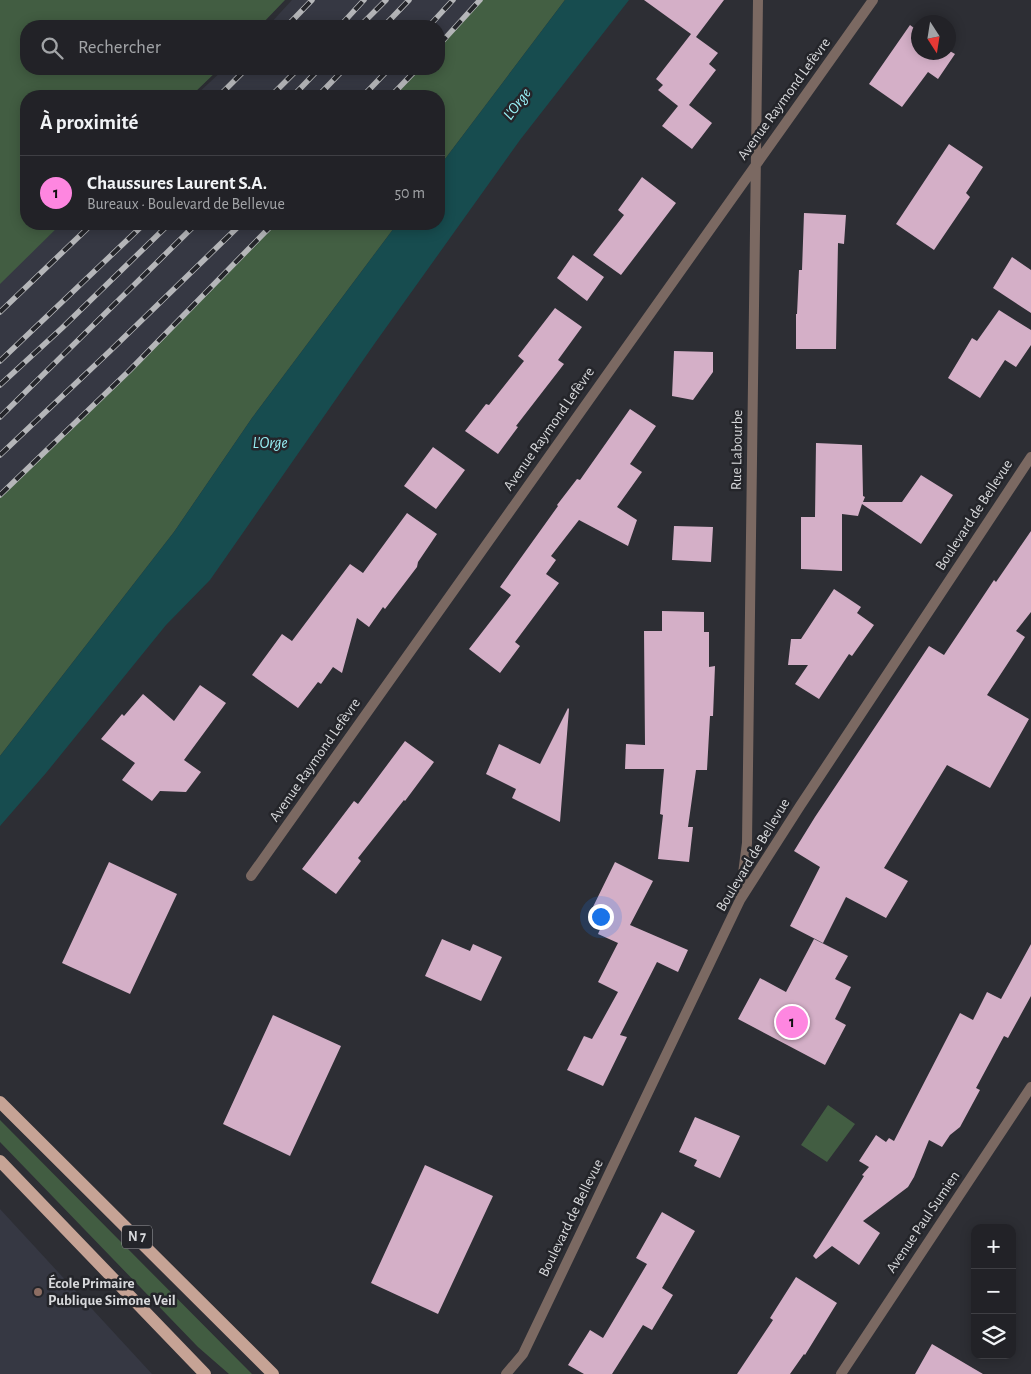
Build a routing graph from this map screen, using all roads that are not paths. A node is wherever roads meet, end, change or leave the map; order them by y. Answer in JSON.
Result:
{"nodes":[{"id":1,"x":758,"y":0,"type":"edge"},
{"id":2,"x":873,"y":0,"type":"edge"},
{"id":3,"x":756,"y":163,"type":"junction"},
{"id":4,"x":1031,"y":457,"type":"edge"},
{"id":5,"x":251,"y":876,"type":"dead end"},
{"id":6,"x":740,"y":900,"type":"junction"},
{"id":7,"x":1031,"y":1087,"type":"edge"},
{"id":8,"x":0,"y":1102,"type":"edge"},
{"id":9,"x":0,"y":1161,"type":"edge"},
{"id":10,"x":205,"y":1374,"type":"edge"},
{"id":11,"x":272,"y":1374,"type":"edge"},
{"id":12,"x":506,"y":1374,"type":"edge"},
{"id":13,"x":840,"y":1374,"type":"edge"}],
"edges":[{"from":1,"to":3,"type":"street","name":"Rue Labourbe"},
{"from":2,"to":3,"type":"street","name":"Avenue Raymond Lefèvre"},
{"from":3,"to":5,"type":"street","name":"Avenue Raymond Lefèvre"},
{"from":3,"to":6,"type":"street","name":"Rue Labourbe"},
{"from":4,"to":6,"type":"street","name":"Boulevard de Bellevue"},
{"from":6,"to":12,"type":"street","name":"Boulevard de Bellevue"},
{"from":7,"to":13,"type":"street","name":"Avenue Paul Sumien"},
{"from":8,"to":11,"type":"main road","number":"N 7"},
{"from":9,"to":10,"type":"main road"}]}
